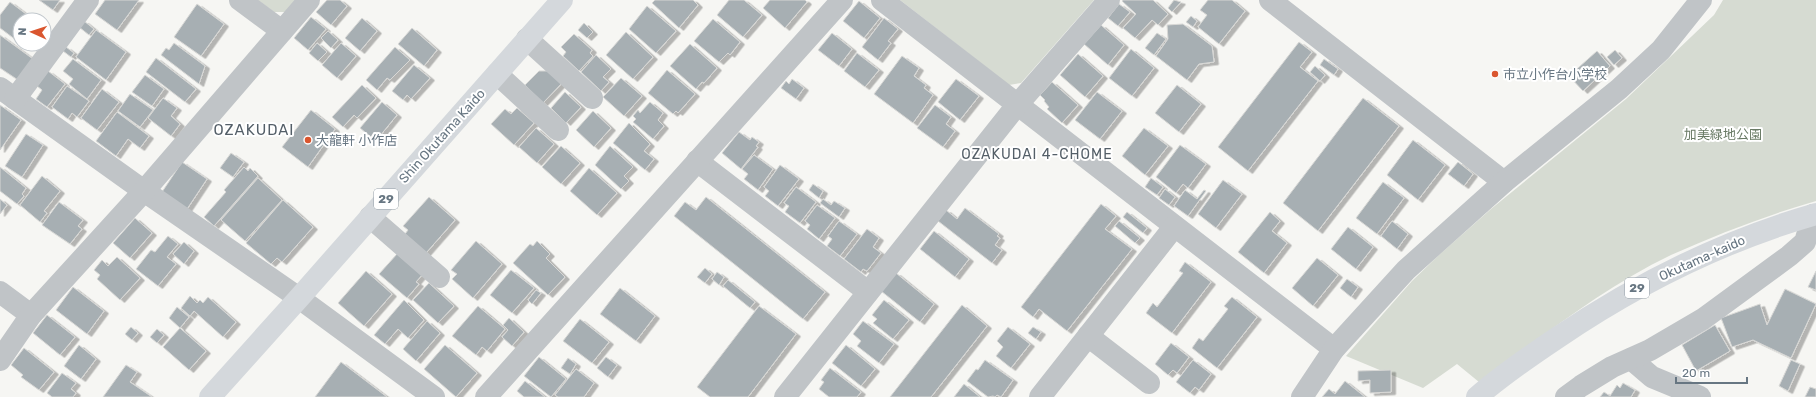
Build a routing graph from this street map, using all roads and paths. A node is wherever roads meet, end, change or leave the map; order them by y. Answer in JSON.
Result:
{"nodes":[{"id":1,"x":88,"y":0,"type":"edge"},
{"id":2,"x":240,"y":0,"type":"edge"},
{"id":3,"x":309,"y":0,"type":"edge"},
{"id":4,"x":562,"y":0,"type":"edge"},
{"id":5,"x":842,"y":0,"type":"edge"},
{"id":6,"x":882,"y":0,"type":"edge"},
{"id":7,"x":1109,"y":0,"type":"edge"},
{"id":8,"x":1270,"y":0,"type":"edge"},
{"id":9,"x":1701,"y":0,"type":"edge"},
{"id":10,"x":282,"y":31,"type":"junction"},
{"id":11,"x":527,"y":39,"type":"junction"},
{"id":12,"x":497,"y":74,"type":"junction"},
{"id":13,"x":7,"y":94,"type":"edge"},
{"id":14,"x":592,"y":98,"type":"dead end"},
{"id":15,"x":1017,"y":105,"type":"junction"},
{"id":16,"x":558,"y":130,"type":"dead end"},
{"id":17,"x":697,"y":161,"type":"junction"},
{"id":18,"x":1504,"y":182,"type":"junction"},
{"id":19,"x":144,"y":191,"type":"junction"},
{"id":20,"x":1814,"y":214,"type":"edge"},
{"id":21,"x":370,"y":217,"type":"junction"},
{"id":22,"x":1174,"y":227,"type":"junction"},
{"id":23,"x":438,"y":277,"type":"dead end"},
{"id":24,"x":0,"y":292,"type":"edge"},
{"id":25,"x":868,"y":292,"type":"junction"},
{"id":26,"x":299,"y":298,"type":"junction"},
{"id":27,"x":31,"y":315,"type":"junction"},
{"id":28,"x":1088,"y":336,"type":"junction"},
{"id":29,"x":1334,"y":349,"type":"junction"},
{"id":30,"x":1631,"y":359,"type":"junction"},
{"id":31,"x":0,"y":360,"type":"edge"},
{"id":32,"x":1149,"y":383,"type":"dead end"},
{"id":33,"x":210,"y":397,"type":"edge"},
{"id":34,"x":434,"y":397,"type":"edge"},
{"id":35,"x":486,"y":397,"type":"edge"},
{"id":36,"x":785,"y":397,"type":"edge"},
{"id":37,"x":1040,"y":397,"type":"edge"},
{"id":38,"x":1302,"y":397,"type":"edge"},
{"id":39,"x":1477,"y":397,"type":"edge"},
{"id":40,"x":1566,"y":397,"type":"edge"},
{"id":41,"x":1700,"y":397,"type":"edge"}],
"edges":[{"from":1,"to":13,"type":"street"},
{"from":2,"to":10,"type":"street"},
{"from":3,"to":10,"type":"street"},
{"from":4,"to":11,"type":"main road","name":"Shin Okutama Kaido","number":"29"},
{"from":5,"to":17,"type":"street"},
{"from":6,"to":15,"type":"street"},
{"from":7,"to":15,"type":"street"},
{"from":8,"to":18,"type":"street"},
{"from":9,"to":18,"type":"street"},
{"from":10,"to":19,"type":"street"},
{"from":11,"to":12,"type":"main road","name":"Shin Okutama Kaido","number":"29"},
{"from":11,"to":14,"type":"street"},
{"from":12,"to":16,"type":"street"},
{"from":12,"to":21,"type":"main road","name":"Shin Okutama Kaido","number":"29"},
{"from":13,"to":19,"type":"street"},
{"from":15,"to":22,"type":"street"},
{"from":15,"to":25,"type":"street"},
{"from":17,"to":25,"type":"street"},
{"from":17,"to":35,"type":"street"},
{"from":18,"to":29,"type":"street"},
{"from":19,"to":26,"type":"street"},
{"from":19,"to":27,"type":"street"},
{"from":20,"to":30,"type":"street"},
{"from":20,"to":39,"type":"main road","name":"Okutama-kaido","number":"29"},
{"from":21,"to":23,"type":"street"},
{"from":21,"to":26,"type":"main road","name":"Shin Okutama Kaido","number":"29"},
{"from":22,"to":28,"type":"street"},
{"from":22,"to":29,"type":"street"},
{"from":24,"to":27,"type":"street"},
{"from":25,"to":36,"type":"street"},
{"from":26,"to":33,"type":"main road","name":"Shin Okutama Kaido","number":"29"},
{"from":26,"to":34,"type":"street"},
{"from":27,"to":31,"type":"street"},
{"from":28,"to":32,"type":"street"},
{"from":28,"to":37,"type":"street"},
{"from":29,"to":38,"type":"street"},
{"from":30,"to":40,"type":"street"},
{"from":30,"to":41,"type":"street"}]}
